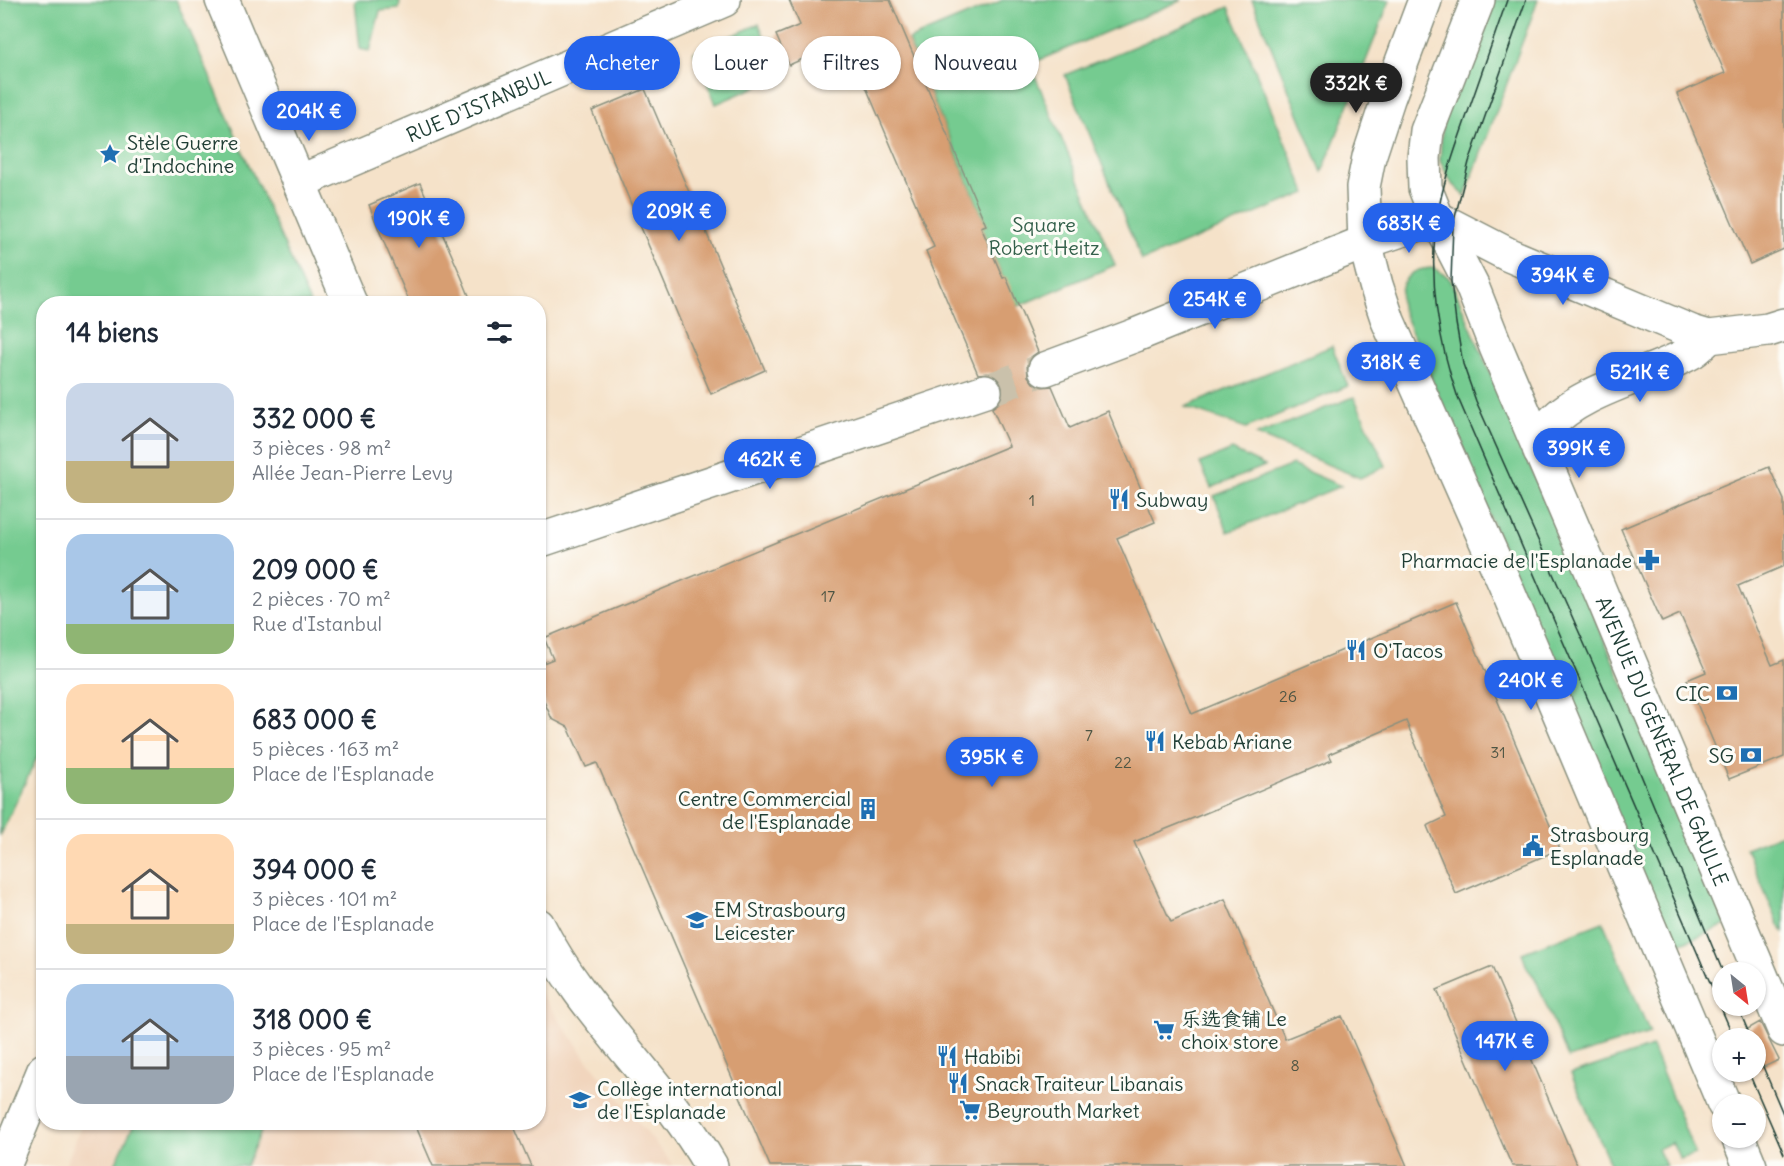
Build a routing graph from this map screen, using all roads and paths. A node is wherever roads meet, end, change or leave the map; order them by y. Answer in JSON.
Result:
{"nodes":[{"id":1,"x":222,"y":0,"type":"edge"},
{"id":2,"x":724,"y":0,"type":"edge"},
{"id":3,"x":1425,"y":0,"type":"edge"},
{"id":4,"x":1478,"y":0,"type":"edge"},
{"id":5,"x":299,"y":182,"type":"junction"},
{"id":6,"x":1437,"y":218,"type":"junction"},
{"id":7,"x":1365,"y":242,"type":"junction"},
{"id":8,"x":347,"y":296,"type":"edge"},
{"id":9,"x":1784,"y":324,"type":"edge"},
{"id":10,"x":1709,"y":337,"type":"junction"},
{"id":11,"x":1045,"y":369,"type":"tunnel mouth"},
{"id":12,"x":985,"y":391,"type":"tunnel mouth"},
{"id":13,"x":1540,"y":452,"type":"junction"},
{"id":14,"x":546,"y":538,"type":"edge"},
{"id":15,"x":546,"y":940,"type":"edge"},
{"id":16,"x":1784,"y":1030,"type":"edge"},
{"id":17,"x":36,"y":1089,"type":"edge"},
{"id":18,"x":1720,"y":1094,"type":"edge"},
{"id":19,"x":1743,"y":1148,"type":"edge"},
{"id":20,"x":4,"y":1166,"type":"edge"},
{"id":21,"x":711,"y":1166,"type":"edge"},
{"id":22,"x":1750,"y":1166,"type":"edge"}],
"edges":[{"from":1,"to":5,"type":"street"},
{"from":2,"to":5,"type":"street","name":"RUE D'ISTANBUL"},
{"from":3,"to":7,"type":"street"},
{"from":4,"to":6,"type":"street","name":"AVENUE DU GÉNÉRAL DE GAULLE"},
{"from":5,"to":8,"type":"street"},
{"from":6,"to":7,"type":"street"},
{"from":6,"to":10,"type":"street"},
{"from":6,"to":13,"type":"street","name":"AVENUE DU GÉNÉRAL DE GAULLE"},
{"from":7,"to":11,"type":"street"},
{"from":7,"to":18,"type":"street"},
{"from":9,"to":10,"type":"street"},
{"from":10,"to":13,"type":"street"},
{"from":12,"to":14,"type":"street"},
{"from":13,"to":16,"type":"street","name":"AVENUE DU GÉNÉRAL DE GAULLE"},
{"from":15,"to":21,"type":"street"},
{"from":17,"to":20,"type":"street"},
{"from":19,"to":22,"type":"street"}]}
